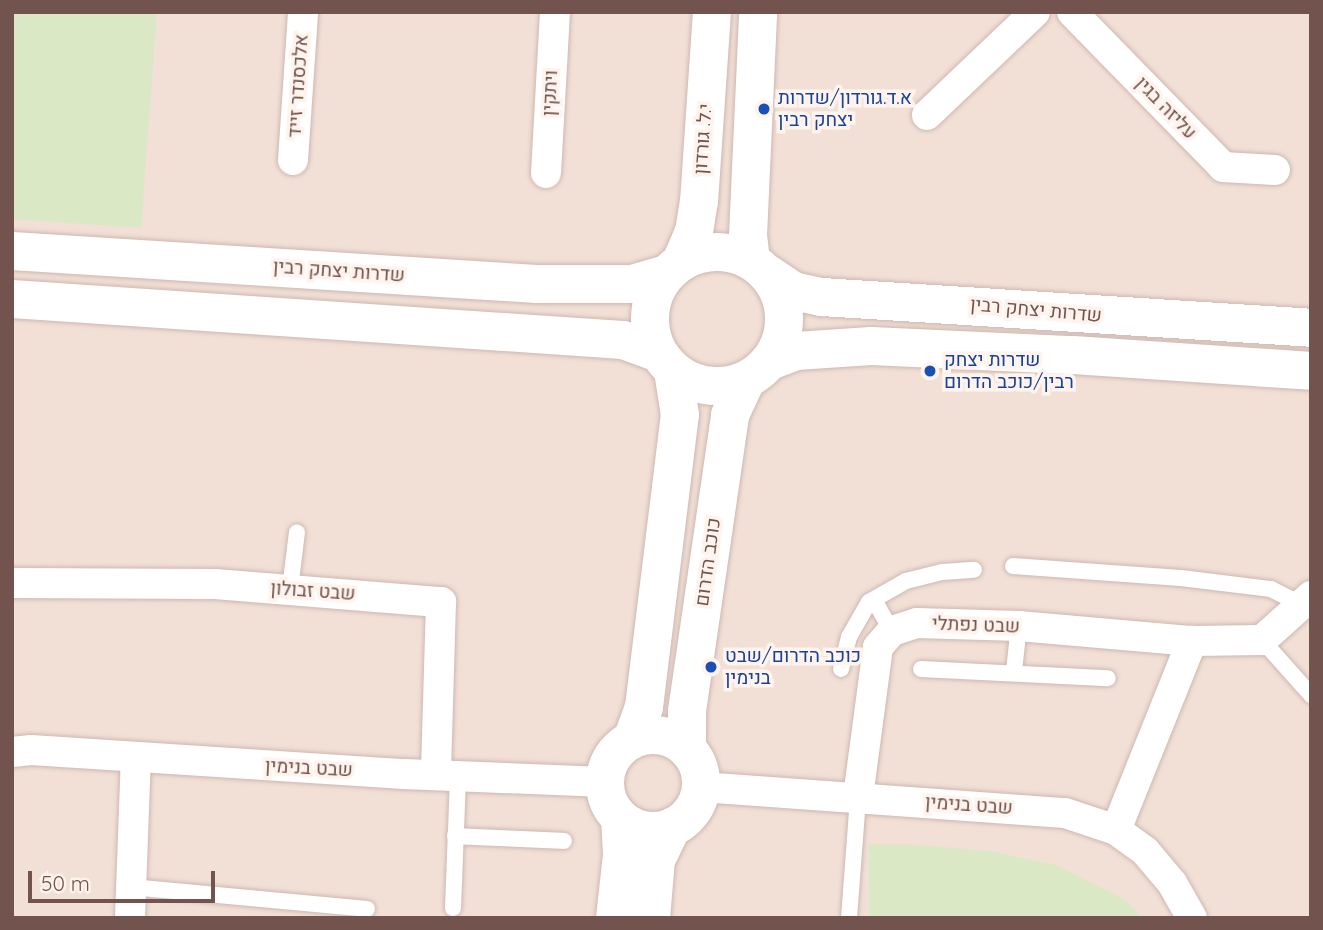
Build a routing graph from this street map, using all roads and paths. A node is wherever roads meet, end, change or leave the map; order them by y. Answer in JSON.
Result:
{"nodes":[{"id":1,"x":303,"y":12,"type":"edge"},
{"id":2,"x":555,"y":12,"type":"edge"},
{"id":3,"x":712,"y":12,"type":"edge"},
{"id":4,"x":758,"y":12,"type":"edge"},
{"id":5,"x":1035,"y":12,"type":"edge"},
{"id":6,"x":1072,"y":12,"type":"edge"},
{"id":7,"x":927,"y":115,"type":"dead end"},
{"id":8,"x":293,"y":160,"type":"dead end"},
{"id":9,"x":1275,"y":170,"type":"dead end"},
{"id":10,"x":546,"y":173,"type":"dead end"},
{"id":11,"x":12,"y":251,"type":"edge"},
{"id":12,"x":759,"y":267,"type":"junction"},
{"id":13,"x":673,"y":268,"type":"junction"},
{"id":14,"x":12,"y":299,"type":"edge"},
{"id":15,"x":1311,"y":328,"type":"edge"},
{"id":16,"x":666,"y":362,"type":"junction"},
{"id":17,"x":758,"y":371,"type":"junction"},
{"id":18,"x":1311,"y":371,"type":"edge"},
{"id":19,"x":296,"y":531,"type":"dead end"},
{"id":20,"x":1013,"y":566,"type":"dead end"},
{"id":21,"x":974,"y":570,"type":"dead end"},
{"id":22,"x":12,"y":583,"type":"edge"},
{"id":23,"x":290,"y":589,"type":"junction"},
{"id":24,"x":1306,"y":600,"type":"edge"},
{"id":25,"x":869,"y":603,"type":"junction"},
{"id":26,"x":1019,"y":626,"type":"junction"},
{"id":27,"x":892,"y":631,"type":"junction"},
{"id":28,"x":1262,"y":640,"type":"junction"},
{"id":29,"x":1192,"y":641,"type":"junction"},
{"id":30,"x":841,"y":669,"type":"dead end"},
{"id":31,"x":922,"y":669,"type":"dead end"},
{"id":32,"x":1014,"y":671,"type":"junction"},
{"id":33,"x":1108,"y":678,"type":"dead end"},
{"id":34,"x":1311,"y":695,"type":"edge"},
{"id":35,"x":632,"y":740,"type":"junction"},
{"id":36,"x":687,"y":749,"type":"junction"},
{"id":37,"x":12,"y":752,"type":"edge"},
{"id":38,"x":136,"y":758,"type":"junction"},
{"id":39,"x":447,"y":774,"type":"junction"},
{"id":40,"x":605,"y":782,"type":"junction"},
{"id":41,"x":701,"y":787,"type":"junction"},
{"id":42,"x":859,"y":797,"type":"junction"},
{"id":43,"x":620,"y":818,"type":"junction"},
{"id":44,"x":672,"y":827,"type":"junction"},
{"id":45,"x":1116,"y":830,"type":"junction"},
{"id":46,"x":455,"y":836,"type":"junction"},
{"id":47,"x":564,"y":841,"type":"dead end"},
{"id":48,"x":131,"y":887,"type":"junction"},
{"id":49,"x":453,"y":908,"type":"dead end"},
{"id":50,"x":367,"y":909,"type":"dead end"},
{"id":51,"x":130,"y":918,"type":"edge"},
{"id":52,"x":615,"y":918,"type":"edge"},
{"id":53,"x":651,"y":918,"type":"edge"},
{"id":54,"x":849,"y":918,"type":"edge"},
{"id":55,"x":1192,"y":918,"type":"edge"}],
"edges":[{"from":1,"to":8,"type":"street","name":"אלכסנדר זייד"},
{"from":2,"to":10,"type":"street","name":"ויתקין"},
{"from":3,"to":13,"type":"main road","name":"י.ל. גורדון"},
{"from":4,"to":12,"type":"main road"},
{"from":5,"to":7,"type":"street"},
{"from":6,"to":9,"type":"street","name":"עליזה בגין"},
{"from":11,"to":13,"type":"main road","name":"שדרות יצחק רבין"},
{"from":12,"to":13,"type":"main road"},
{"from":12,"to":15,"type":"main road","name":"שדרות יצחק רבין"},
{"from":12,"to":17,"type":"main road"},
{"from":13,"to":16,"type":"main road"},
{"from":14,"to":16,"type":"main road"},
{"from":16,"to":17,"type":"main road"},
{"from":16,"to":35,"type":"main road"},
{"from":17,"to":18,"type":"main road"},
{"from":17,"to":36,"type":"main road","name":"כוכב הדרום"},
{"from":19,"to":23,"type":"lane"},
{"from":20,"to":24,"type":"lane"},
{"from":21,"to":25,"type":"lane"},
{"from":22,"to":23,"type":"street","name":"שבט זבולון"},
{"from":23,"to":39,"type":"street","name":"שבט זבולון"},
{"from":24,"to":28,"type":"street"},
{"from":25,"to":27,"type":"lane"},
{"from":25,"to":30,"type":"lane"},
{"from":26,"to":27,"type":"street","name":"שבט נפתלי"},
{"from":26,"to":29,"type":"street","name":"שבט נפתלי"},
{"from":26,"to":32,"type":"lane"},
{"from":27,"to":42,"type":"street"},
{"from":28,"to":29,"type":"street","name":"שבט נפתלי"},
{"from":28,"to":34,"type":"lane"},
{"from":29,"to":45,"type":"street"},
{"from":31,"to":32,"type":"lane"},
{"from":32,"to":33,"type":"lane"},
{"from":35,"to":36,"type":"main road"},
{"from":35,"to":40,"type":"main road"},
{"from":36,"to":41,"type":"main road"},
{"from":37,"to":38,"type":"street","name":"שבט בנימין"},
{"from":38,"to":39,"type":"street","name":"שבט בנימין"},
{"from":38,"to":48,"type":"street"},
{"from":39,"to":40,"type":"street","name":"שבט בנימין"},
{"from":39,"to":46,"type":"lane"},
{"from":40,"to":43,"type":"main road"},
{"from":41,"to":42,"type":"street","name":"שבט בנימין"},
{"from":41,"to":44,"type":"main road"},
{"from":42,"to":45,"type":"street","name":"שבט בנימין"},
{"from":42,"to":54,"type":"lane"},
{"from":43,"to":44,"type":"main road"},
{"from":43,"to":52,"type":"main road"},
{"from":44,"to":53,"type":"main road"},
{"from":45,"to":55,"type":"street","name":"שבט בנימין"},
{"from":46,"to":47,"type":"lane"},
{"from":46,"to":49,"type":"lane"},
{"from":48,"to":50,"type":"lane"},
{"from":48,"to":51,"type":"street"}]}
